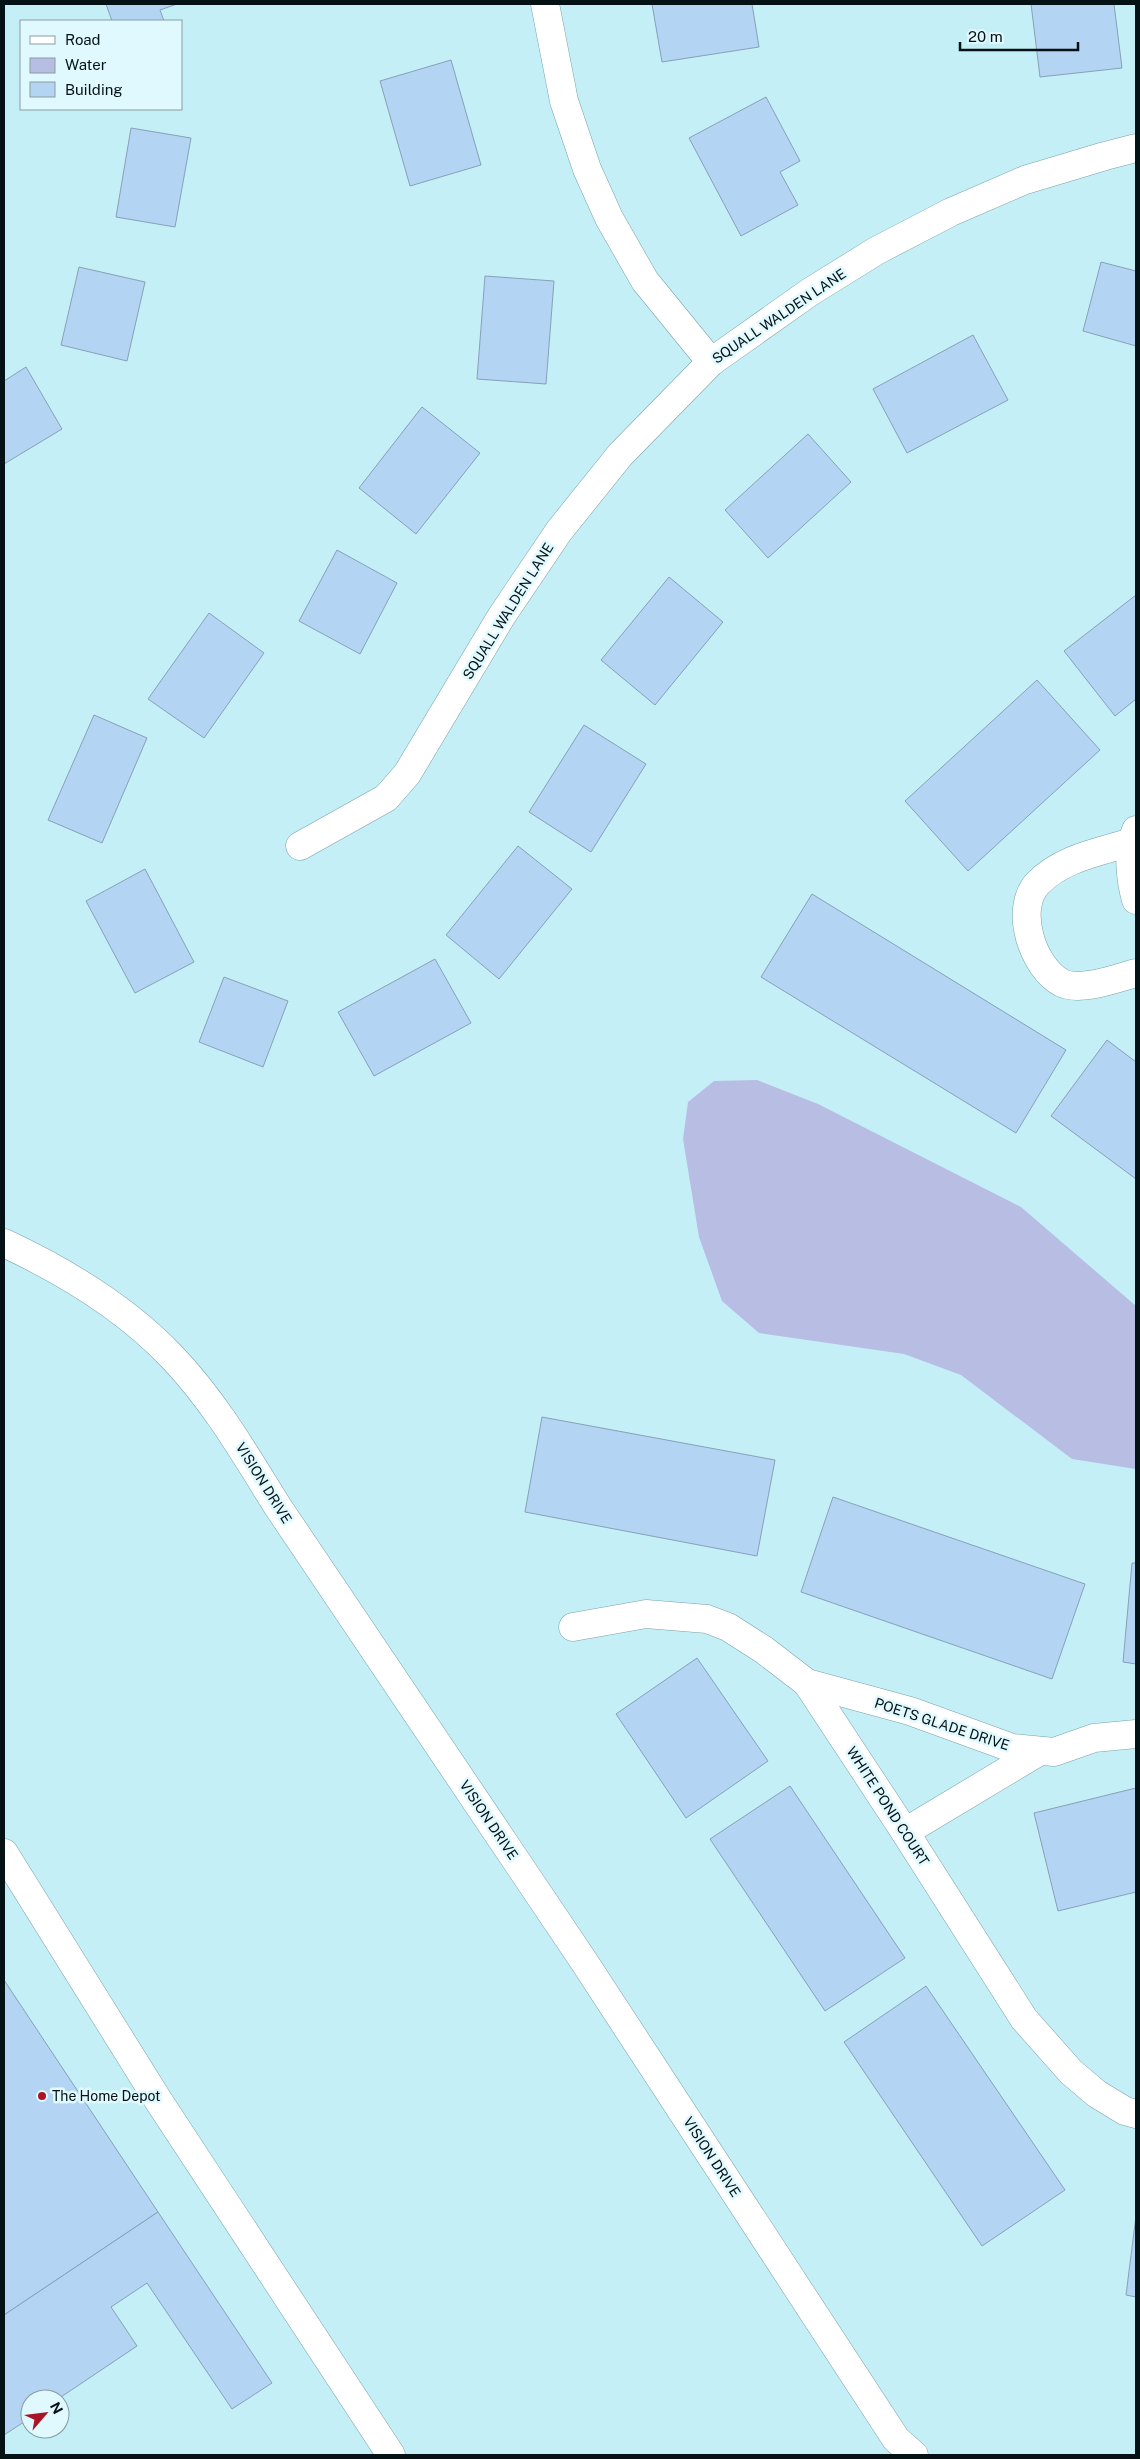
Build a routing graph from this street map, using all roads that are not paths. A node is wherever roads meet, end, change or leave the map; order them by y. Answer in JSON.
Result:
{"nodes":[{"id":1,"x":545,"y":4,"type":"edge"},
{"id":2,"x":1136,"y":148,"type":"edge"},
{"id":3,"x":710,"y":362,"type":"junction"},
{"id":4,"x":1134,"y":836,"type":"edge"},
{"id":5,"x":300,"y":846,"type":"dead end"},
{"id":6,"x":1136,"y":900,"type":"edge"},
{"id":7,"x":1136,"y":973,"type":"edge"},
{"id":8,"x":4,"y":1243,"type":"edge"},
{"id":9,"x":573,"y":1627,"type":"dead end"},
{"id":10,"x":807,"y":1683,"type":"junction"},
{"id":11,"x":1136,"y":1734,"type":"edge"},
{"id":12,"x":1040,"y":1750,"type":"junction"},
{"id":13,"x":906,"y":1832,"type":"junction"},
{"id":14,"x":4,"y":1853,"type":"edge"},
{"id":15,"x":1136,"y":2114,"type":"edge"},
{"id":16,"x":391,"y":2455,"type":"edge"},
{"id":17,"x":914,"y":2455,"type":"edge"}],
"edges":[{"from":1,"to":3,"type":"street"},
{"from":2,"to":3,"type":"street","name":"SQUALL WALDEN LANE"},
{"from":3,"to":5,"type":"street","name":"SQUALL WALDEN LANE"},
{"from":4,"to":6,"type":"street"},
{"from":4,"to":7,"type":"street"},
{"from":8,"to":17,"type":"street","name":"VISION DRIVE"},
{"from":9,"to":10,"type":"street","name":"WHITE POND COURT"},
{"from":10,"to":12,"type":"street","name":"POETS GLADE DRIVE"},
{"from":10,"to":13,"type":"street","name":"WHITE POND COURT"},
{"from":11,"to":12,"type":"street","name":"POETS GLADE DRIVE"},
{"from":12,"to":13,"type":"street"},
{"from":13,"to":15,"type":"street","name":"WHITE POND COURT"},
{"from":14,"to":16,"type":"street"}]}
